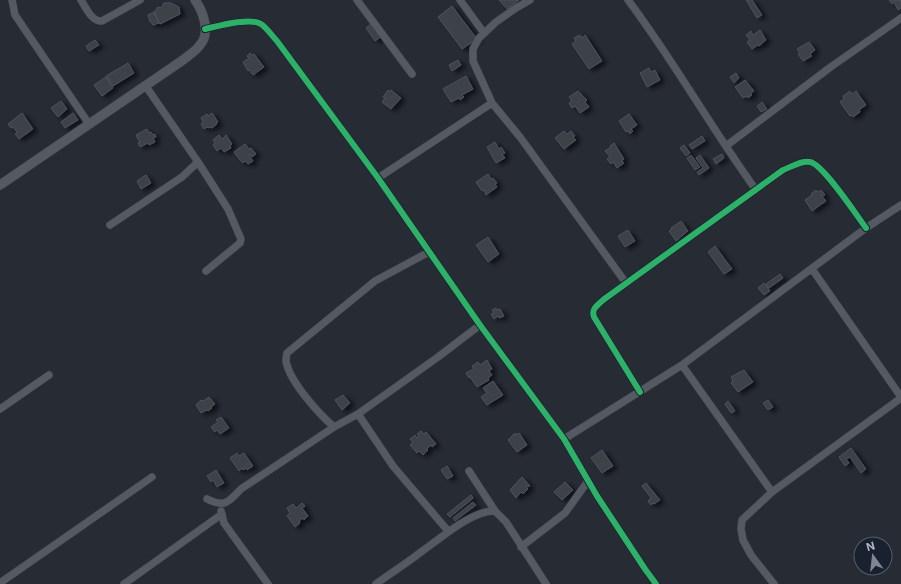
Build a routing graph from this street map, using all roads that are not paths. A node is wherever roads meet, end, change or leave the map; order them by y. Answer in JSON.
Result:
{"nodes":[{"id":1,"x":12,"y":0,"type":"edge"},
{"id":2,"x":81,"y":0,"type":"edge"},
{"id":3,"x":140,"y":0,"type":"edge"},
{"id":4,"x":195,"y":0,"type":"edge"},
{"id":5,"x":357,"y":0,"type":"edge"},
{"id":6,"x":460,"y":0,"type":"edge"},
{"id":7,"x":530,"y":0,"type":"edge"},
{"id":8,"x":628,"y":0,"type":"edge"},
{"id":9,"x":901,"y":18,"type":"edge"},
{"id":10,"x":205,"y":29,"type":"junction"},
{"id":11,"x":484,"y":33,"type":"junction"},
{"id":12,"x":412,"y":74,"type":"dead end"},
{"id":13,"x":145,"y":85,"type":"junction"},
{"id":14,"x":492,"y":103,"type":"junction"},
{"id":15,"x":90,"y":124,"type":"junction"},
{"id":16,"x":726,"y":146,"type":"junction"},
{"id":17,"x":198,"y":162,"type":"junction"},
{"id":18,"x":378,"y":178,"type":"junction"},
{"id":19,"x":0,"y":185,"type":"edge"},
{"id":20,"x":756,"y":190,"type":"junction"},
{"id":21,"x":901,"y":204,"type":"edge"},
{"id":22,"x":110,"y":224,"type":"dead end"},
{"id":23,"x":866,"y":228,"type":"junction"},
{"id":24,"x":429,"y":252,"type":"junction"},
{"id":25,"x":812,"y":269,"type":"junction"},
{"id":26,"x":206,"y":271,"type":"dead end"},
{"id":27,"x":626,"y":283,"type":"junction"},
{"id":28,"x":480,"y":325,"type":"junction"},
{"id":29,"x":682,"y":365,"type":"junction"},
{"id":30,"x":49,"y":375,"type":"dead end"},
{"id":31,"x":640,"y":392,"type":"junction"},
{"id":32,"x":901,"y":397,"type":"edge"},
{"id":33,"x":0,"y":409,"type":"edge"},
{"id":34,"x":358,"y":414,"type":"junction"},
{"id":35,"x":334,"y":427,"type":"junction"},
{"id":36,"x":564,"y":439,"type":"junction"},
{"id":37,"x":468,"y":471,"type":"dead end"},
{"id":38,"x":152,"y":477,"type":"dead end"},
{"id":39,"x":588,"y":481,"type":"junction"},
{"id":40,"x":772,"y":492,"type":"junction"},
{"id":41,"x":207,"y":499,"type":"dead end"},
{"id":42,"x":220,"y":504,"type":"junction"},
{"id":43,"x":495,"y":511,"type":"junction"},
{"id":44,"x":222,"y":514,"type":"junction"},
{"id":45,"x":448,"y":531,"type":"junction"},
{"id":46,"x":521,"y":547,"type":"junction"},
{"id":47,"x":0,"y":583,"type":"edge"},
{"id":48,"x":124,"y":584,"type":"edge"},
{"id":49,"x":268,"y":584,"type":"edge"},
{"id":50,"x":376,"y":584,"type":"edge"},
{"id":51,"x":546,"y":584,"type":"edge"},
{"id":52,"x":656,"y":584,"type":"edge"},
{"id":53,"x":774,"y":584,"type":"edge"}],
"edges":[{"from":1,"to":15,"type":"street"},
{"from":2,"to":3,"type":"street"},
{"from":4,"to":10,"type":"street"},
{"from":5,"to":12,"type":"street"},
{"from":6,"to":11,"type":"street"},
{"from":7,"to":11,"type":"street"},
{"from":8,"to":16,"type":"street"},
{"from":9,"to":16,"type":"street"},
{"from":10,"to":13,"type":"street"},
{"from":10,"to":18,"type":"street"},
{"from":11,"to":14,"type":"street"},
{"from":13,"to":15,"type":"street"},
{"from":13,"to":17,"type":"street"},
{"from":14,"to":18,"type":"street"},
{"from":14,"to":27,"type":"street"},
{"from":15,"to":19,"type":"street"},
{"from":16,"to":20,"type":"street"},
{"from":17,"to":22,"type":"street"},
{"from":17,"to":26,"type":"street"},
{"from":18,"to":24,"type":"street"},
{"from":20,"to":23,"type":"street"},
{"from":20,"to":27,"type":"street"},
{"from":21,"to":23,"type":"street"},
{"from":23,"to":25,"type":"street"},
{"from":24,"to":28,"type":"street"},
{"from":24,"to":35,"type":"street"},
{"from":25,"to":29,"type":"street"},
{"from":25,"to":32,"type":"street"},
{"from":27,"to":31,"type":"street"},
{"from":28,"to":34,"type":"street"},
{"from":28,"to":36,"type":"street"},
{"from":29,"to":31,"type":"street"},
{"from":29,"to":40,"type":"street"},
{"from":30,"to":33,"type":"street"},
{"from":31,"to":36,"type":"street"},
{"from":32,"to":40,"type":"street"},
{"from":34,"to":35,"type":"street"},
{"from":34,"to":45,"type":"street"},
{"from":35,"to":42,"type":"street"},
{"from":36,"to":39,"type":"street"},
{"from":37,"to":43,"type":"street"},
{"from":38,"to":47,"type":"street"},
{"from":39,"to":46,"type":"street"},
{"from":39,"to":52,"type":"street"},
{"from":40,"to":53,"type":"street"},
{"from":41,"to":42,"type":"street"},
{"from":42,"to":44,"type":"street"},
{"from":43,"to":45,"type":"street"},
{"from":43,"to":46,"type":"street"},
{"from":44,"to":48,"type":"street"},
{"from":44,"to":49,"type":"street"},
{"from":45,"to":50,"type":"street"},
{"from":46,"to":51,"type":"street"}]}
